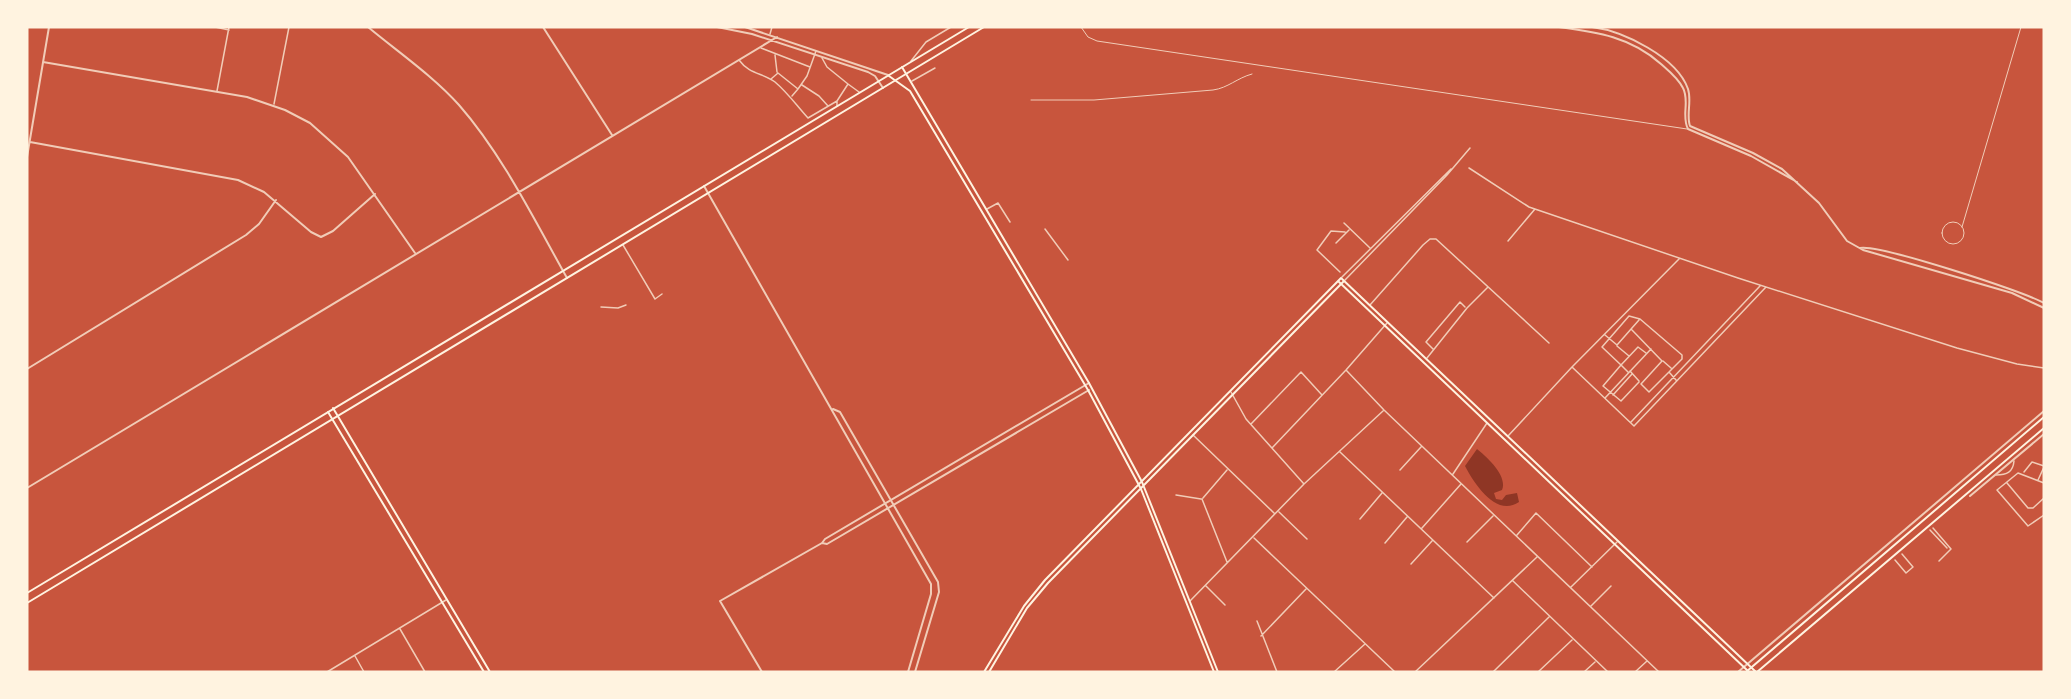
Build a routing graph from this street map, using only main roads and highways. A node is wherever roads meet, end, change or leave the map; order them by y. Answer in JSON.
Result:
{"nodes":[{"id":1,"x":969,"y":27,"type":"edge"},
{"id":2,"x":984,"y":27,"type":"edge"},
{"id":3,"x":902,"y":67,"type":"junction"},
{"id":4,"x":906,"y":74,"type":"junction"},
{"id":5,"x":888,"y":75,"type":"junction"},
{"id":6,"x":895,"y":81,"type":"junction"},
{"id":7,"x":1001,"y":235,"type":"junction"},
{"id":8,"x":997,"y":238,"type":"junction"},
{"id":9,"x":1339,"y":283,"type":"junction"},
{"id":10,"x":333,"y":408,"type":"junction"},
{"id":11,"x":328,"y":411,"type":"junction"},
{"id":12,"x":338,"y":416,"type":"junction"},
{"id":13,"x":2044,"y":417,"type":"edge"},
{"id":14,"x":332,"y":419,"type":"junction"},
{"id":15,"x":1488,"y":421,"type":"junction"},
{"id":16,"x":2044,"y":428,"type":"edge"},
{"id":17,"x":1191,"y":434,"type":"junction"},
{"id":18,"x":1130,"y":464,"type":"junction"},
{"id":19,"x":1142,"y":482,"type":"junction"},
{"id":20,"x":1959,"y":483,"type":"road end"},
{"id":21,"x":1139,"y":485,"type":"junction"},
{"id":22,"x":1144,"y":486,"type":"junction"},
{"id":23,"x":1962,"y":487,"type":"junction"},
{"id":24,"x":1141,"y":489,"type":"junction"},
{"id":25,"x":1967,"y":492,"type":"junction"},
{"id":26,"x":1970,"y":496,"type":"road end"},
{"id":27,"x":52,"y":578,"type":"junction"},
{"id":28,"x":57,"y":585,"type":"junction"},
{"id":29,"x":27,"y":593,"type":"edge"},
{"id":30,"x":27,"y":603,"type":"edge"},
{"id":31,"x":1189,"y":603,"type":"junction"},
{"id":32,"x":1751,"y":667,"type":"junction"},
{"id":33,"x":484,"y":672,"type":"edge"},
{"id":34,"x":490,"y":672,"type":"edge"},
{"id":35,"x":984,"y":672,"type":"edge"},
{"id":36,"x":988,"y":672,"type":"edge"},
{"id":37,"x":1216,"y":672,"type":"edge"},
{"id":38,"x":1748,"y":672,"type":"edge"},
{"id":39,"x":1756,"y":672,"type":"edge"}],
"edges":[{"from":1,"to":3,"type":"main road"},
{"from":2,"to":4,"type":"main road"},
{"from":3,"to":4,"type":"main road"},
{"from":3,"to":5,"type":"main road"},
{"from":4,"to":6,"type":"main road"},
{"from":4,"to":7,"type":"main road"},
{"from":5,"to":6,"type":"main road"},
{"from":5,"to":10,"type":"main road"},
{"from":6,"to":8,"type":"main road"},
{"from":6,"to":12,"type":"main road"},
{"from":7,"to":8,"type":"main road"},
{"from":7,"to":18,"type":"main road"},
{"from":8,"to":18,"type":"main road"},
{"from":9,"to":15,"type":"main road"},
{"from":9,"to":15,"type":"main road"},
{"from":9,"to":17,"type":"main road"},
{"from":9,"to":17,"type":"main road"},
{"from":10,"to":11,"type":"main road"},
{"from":10,"to":12,"type":"main road"},
{"from":11,"to":14,"type":"main road"},
{"from":11,"to":27,"type":"main road"},
{"from":12,"to":14,"type":"main road"},
{"from":12,"to":34,"type":"main road"},
{"from":13,"to":23,"type":"main road"},
{"from":14,"to":28,"type":"main road"},
{"from":14,"to":33,"type":"main road"},
{"from":15,"to":32,"type":"main road"},
{"from":15,"to":38,"type":"main road"},
{"from":16,"to":25,"type":"main road"},
{"from":17,"to":19,"type":"main road"},
{"from":17,"to":22,"type":"main road"},
{"from":18,"to":19,"type":"main road"},
{"from":18,"to":21,"type":"main road"},
{"from":19,"to":21,"type":"main road"},
{"from":19,"to":22,"type":"main road"},
{"from":20,"to":23,"type":"main road"},
{"from":21,"to":24,"type":"main road"},
{"from":21,"to":35,"type":"main road"},
{"from":22,"to":24,"type":"main road"},
{"from":22,"to":31,"type":"main road"},
{"from":23,"to":32,"type":"main road"},
{"from":24,"to":31,"type":"main road"},
{"from":24,"to":36,"type":"main road"},
{"from":25,"to":26,"type":"main road"},
{"from":25,"to":39,"type":"main road"},
{"from":27,"to":28,"type":"main road"},
{"from":27,"to":29,"type":"main road"},
{"from":28,"to":30,"type":"main road"},
{"from":31,"to":37,"type":"main road"},
{"from":32,"to":38,"type":"main road"},
{"from":32,"to":39,"type":"main road"}]}
